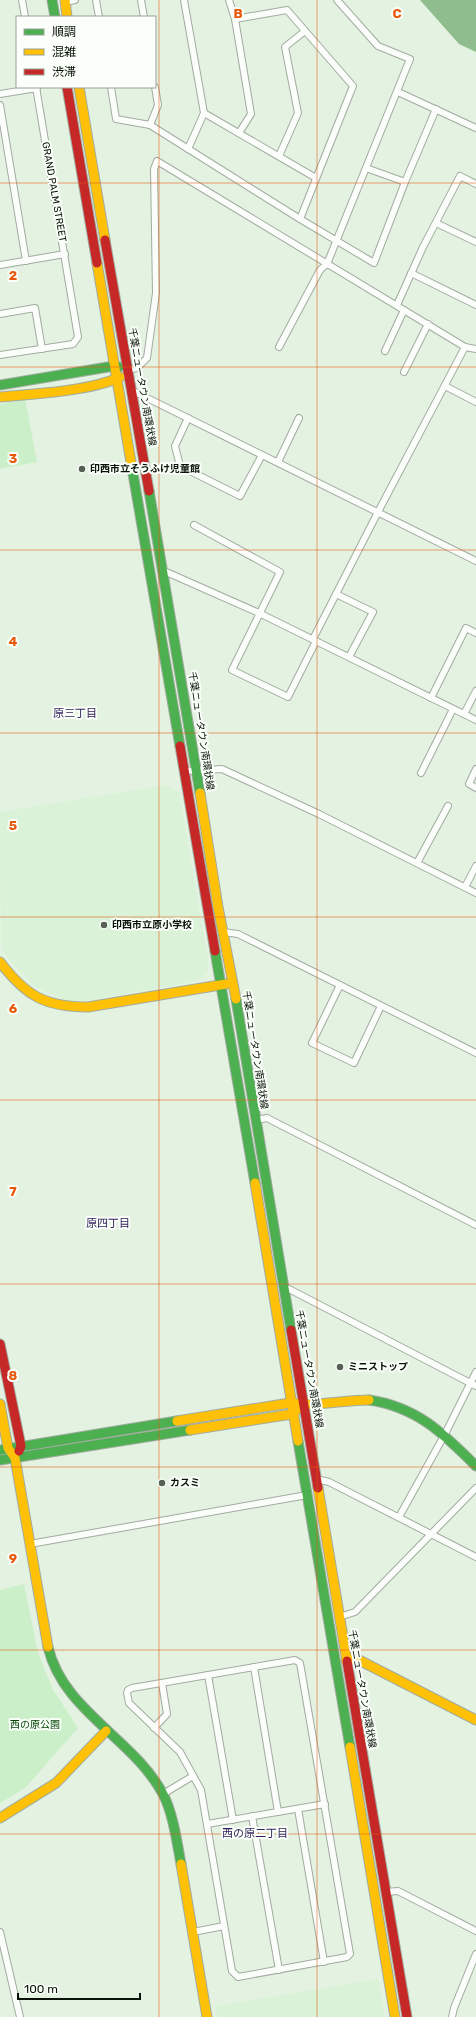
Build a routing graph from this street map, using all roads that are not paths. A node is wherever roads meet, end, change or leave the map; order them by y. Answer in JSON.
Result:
{"nodes":[{"id":1,"x":22,"y":0,"type":"edge"},
{"id":2,"x":52,"y":0,"type":"edge"},
{"id":3,"x":75,"y":0,"type":"edge"},
{"id":4,"x":96,"y":0,"type":"edge"},
{"id":5,"x":141,"y":0,"type":"edge"},
{"id":6,"x":184,"y":0,"type":"edge"},
{"id":7,"x":229,"y":0,"type":"edge"},
{"id":8,"x":337,"y":0,"type":"edge"},
{"id":9,"x":65,"y":1,"type":"edge"},
{"id":10,"x":25,"y":16,"type":"edge"},
{"id":11,"x":55,"y":16,"type":"edge"},
{"id":12,"x":67,"y":16,"type":"edge"},
{"id":13,"x":99,"y":16,"type":"edge"},
{"id":14,"x":144,"y":16,"type":"edge"},
{"id":15,"x":235,"y":19,"type":"junction"},
{"id":16,"x":305,"y":31,"type":"junction"},
{"id":17,"x":31,"y":88,"type":"edge"},
{"id":18,"x":36,"y":88,"type":"edge"},
{"id":19,"x":67,"y":88,"type":"edge"},
{"id":20,"x":79,"y":88,"type":"edge"},
{"id":21,"x":111,"y":88,"type":"edge"},
{"id":22,"x":155,"y":88,"type":"edge"},
{"id":23,"x":398,"y":92,"type":"junction"},
{"id":24,"x":0,"y":94,"type":"edge"},
{"id":25,"x":0,"y":105,"type":"edge"},
{"id":26,"x":436,"y":109,"type":"junction"},
{"id":27,"x":204,"y":113,"type":"junction"},
{"id":28,"x":150,"y":125,"type":"junction"},
{"id":29,"x":476,"y":128,"type":"edge"},
{"id":30,"x":239,"y":133,"type":"junction"},
{"id":31,"x":188,"y":149,"type":"junction"},
{"id":32,"x":278,"y":156,"type":"junction"},
{"id":33,"x":366,"y":168,"type":"junction"},
{"id":34,"x":316,"y":178,"type":"junction"},
{"id":35,"x":405,"y":182,"type":"junction"},
{"id":36,"x":476,"y":184,"type":"edge"},
{"id":37,"x":300,"y":219,"type":"junction"},
{"id":38,"x":436,"y":223,"type":"junction"},
{"id":39,"x":337,"y":241,"type":"junction"},
{"id":40,"x":476,"y":242,"type":"edge"},
{"id":41,"x":65,"y":254,"type":"junction"},
{"id":42,"x":26,"y":261,"type":"junction"},
{"id":43,"x":326,"y":264,"type":"junction"},
{"id":44,"x":0,"y":265,"type":"edge"},
{"id":45,"x":411,"y":273,"type":"junction"},
{"id":46,"x":397,"y":305,"type":"junction"},
{"id":47,"x":476,"y":305,"type":"edge"},
{"id":48,"x":404,"y":310,"type":"junction"},
{"id":49,"x":0,"y":314,"type":"edge"},
{"id":50,"x":428,"y":324,"type":"junction"},
{"id":51,"x":279,"y":347,"type":"dead end"},
{"id":52,"x":465,"y":347,"type":"junction"},
{"id":53,"x":42,"y":348,"type":"junction"},
{"id":54,"x":476,"y":349,"type":"edge"},
{"id":55,"x":385,"y":351,"type":"dead end"},
{"id":56,"x":0,"y":355,"type":"edge"},
{"id":57,"x":114,"y":366,"type":"junction"},
{"id":58,"x":127,"y":370,"type":"junction"},
{"id":59,"x":404,"y":372,"type":"dead end"},
{"id":60,"x":117,"y":380,"type":"junction"},
{"id":61,"x":0,"y":385,"type":"edge"},
{"id":62,"x":445,"y":386,"type":"junction"},
{"id":63,"x":131,"y":390,"type":"junction"},
{"id":64,"x":0,"y":397,"type":"edge"},
{"id":65,"x":476,"y":402,"type":"edge"},
{"id":66,"x":188,"y":418,"type":"junction"},
{"id":67,"x":299,"y":418,"type":"dead end"},
{"id":68,"x":262,"y":455,"type":"junction"},
{"id":69,"x":278,"y":462,"type":"junction"},
{"id":70,"x":378,"y":512,"type":"junction"},
{"id":71,"x":194,"y":525,"type":"dead end"},
{"id":72,"x":476,"y":561,"type":"edge"},
{"id":73,"x":164,"y":571,"type":"junction"},
{"id":74,"x":336,"y":594,"type":"junction"},
{"id":75,"x":259,"y":613,"type":"junction"},
{"id":76,"x":476,"y":633,"type":"edge"},
{"id":77,"x":315,"y":640,"type":"junction"},
{"id":78,"x":349,"y":657,"type":"junction"},
{"id":79,"x":476,"y":691,"type":"edge"},
{"id":80,"x":431,"y":698,"type":"junction"},
{"id":81,"x":453,"y":709,"type":"junction"},
{"id":82,"x":464,"y":714,"type":"junction"},
{"id":83,"x":476,"y":720,"type":"edge"},
{"id":84,"x":476,"y":769,"type":"edge"},
{"id":85,"x":196,"y":770,"type":"junction"},
{"id":86,"x":185,"y":771,"type":"junction"},
{"id":87,"x":421,"y":773,"type":"dead end"},
{"id":88,"x":476,"y":788,"type":"edge"},
{"id":89,"x":448,"y":806,"type":"dead end"},
{"id":90,"x":417,"y":863,"type":"junction"},
{"id":91,"x":476,"y":866,"type":"edge"},
{"id":92,"x":466,"y":887,"type":"junction"},
{"id":93,"x":476,"y":893,"type":"edge"},
{"id":94,"x":223,"y":932,"type":"junction"},
{"id":95,"x":0,"y":962,"type":"edge"},
{"id":96,"x":233,"y":982,"type":"junction"},
{"id":97,"x":220,"y":985,"type":"junction"},
{"id":98,"x":340,"y":985,"type":"junction"},
{"id":99,"x":381,"y":1006,"type":"junction"},
{"id":100,"x":476,"y":1053,"type":"edge"},
{"id":101,"x":256,"y":1120,"type":"junction"},
{"id":102,"x":476,"y":1225,"type":"edge"},
{"id":103,"x":284,"y":1290,"type":"junction"},
{"id":104,"x":0,"y":1344,"type":"edge"},
{"id":105,"x":476,"y":1372,"type":"edge"},
{"id":106,"x":473,"y":1384,"type":"edge"},
{"id":107,"x":290,"y":1403,"type":"junction"},
{"id":108,"x":0,"y":1404,"type":"edge"},
{"id":109,"x":304,"y":1406,"type":"junction"},
{"id":110,"x":292,"y":1414,"type":"junction"},
{"id":111,"x":445,"y":1434,"type":"junction"},
{"id":112,"x":21,"y":1446,"type":"junction"},
{"id":113,"x":4,"y":1449,"type":"edge"},
{"id":114,"x":15,"y":1458,"type":"junction"},
{"id":115,"x":0,"y":1460,"type":"edge"},
{"id":116,"x":476,"y":1466,"type":"edge"},
{"id":117,"x":316,"y":1479,"type":"junction"},
{"id":118,"x":476,"y":1488,"type":"edge"},
{"id":119,"x":307,"y":1495,"type":"junction"},
{"id":120,"x":399,"y":1517,"type":"junction"},
{"id":121,"x":431,"y":1535,"type":"junction"},
{"id":122,"x":30,"y":1544,"type":"junction"},
{"id":123,"x":476,"y":1557,"type":"edge"},
{"id":124,"x":339,"y":1617,"type":"junction"},
{"id":125,"x":346,"y":1660,"type":"junction"},
{"id":126,"x":254,"y":1667,"type":"junction"},
{"id":127,"x":208,"y":1676,"type":"junction"},
{"id":128,"x":162,"y":1683,"type":"junction"},
{"id":129,"x":476,"y":1720,"type":"edge"},
{"id":130,"x":154,"y":1728,"type":"junction"},
{"id":131,"x":106,"y":1731,"type":"junction"},
{"id":132,"x":194,"y":1776,"type":"junction"},
{"id":133,"x":163,"y":1794,"type":"junction"},
{"id":134,"x":324,"y":1804,"type":"junction"},
{"id":135,"x":298,"y":1809,"type":"junction"},
{"id":136,"x":278,"y":1812,"type":"junction"},
{"id":137,"x":252,"y":1816,"type":"junction"},
{"id":138,"x":0,"y":1818,"type":"edge"},
{"id":139,"x":233,"y":1820,"type":"junction"},
{"id":140,"x":207,"y":1824,"type":"junction"},
{"id":141,"x":386,"y":1892,"type":"junction"},
{"id":142,"x":224,"y":1926,"type":"junction"},
{"id":143,"x":476,"y":1931,"type":"edge"},
{"id":144,"x":0,"y":1932,"type":"edge"},
{"id":145,"x":193,"y":1932,"type":"junction"},
{"id":146,"x":476,"y":1954,"type":"edge"},
{"id":147,"x":324,"y":1962,"type":"junction"},
{"id":148,"x":279,"y":1970,"type":"junction"},
{"id":149,"x":20,"y":2017,"type":"edge"},
{"id":150,"x":208,"y":2017,"type":"edge"},
{"id":151,"x":395,"y":2017,"type":"edge"},
{"id":152,"x":407,"y":2017,"type":"edge"},
{"id":153,"x":452,"y":2017,"type":"edge"}],
"edges":[{"from":1,"to":10,"type":"street"},
{"from":2,"to":11,"type":"main road"},
{"from":3,"to":9,"type":"street"},
{"from":4,"to":13,"type":"street"},
{"from":5,"to":14,"type":"street"},
{"from":6,"to":27,"type":"street"},
{"from":7,"to":15,"type":"street"},
{"from":8,"to":23,"type":"street"},
{"from":9,"to":12,"type":"main road"},
{"from":15,"to":16,"type":"street"},
{"from":15,"to":30,"type":"street"},
{"from":16,"to":32,"type":"street"},
{"from":16,"to":34,"type":"street"},
{"from":17,"to":24,"type":"street","name":"GRAND PALM STREET"},
{"from":18,"to":41,"type":"street","name":"GRAND PALM STREET"},
{"from":19,"to":57,"type":"main road"},
{"from":20,"to":58,"type":"main road","name":"千葉ニュータウン南環状線"},
{"from":21,"to":28,"type":"street"},
{"from":22,"to":28,"type":"street"},
{"from":23,"to":26,"type":"street"},
{"from":23,"to":33,"type":"street"},
{"from":25,"to":42,"type":"street"},
{"from":26,"to":29,"type":"street"},
{"from":26,"to":35,"type":"street"},
{"from":27,"to":30,"type":"street"},
{"from":27,"to":31,"type":"street"},
{"from":28,"to":31,"type":"street"},
{"from":30,"to":32,"type":"street"},
{"from":31,"to":37,"type":"street"},
{"from":32,"to":34,"type":"street"},
{"from":33,"to":35,"type":"street"},
{"from":33,"to":39,"type":"street"},
{"from":34,"to":37,"type":"street"},
{"from":35,"to":39,"type":"street"},
{"from":36,"to":38,"type":"street"},
{"from":37,"to":39,"type":"street"},
{"from":38,"to":40,"type":"street"},
{"from":38,"to":45,"type":"street"},
{"from":39,"to":43,"type":"street"},
{"from":41,"to":42,"type":"street","name":"GRAND PALM STREET"},
{"from":41,"to":53,"type":"street"},
{"from":42,"to":44,"type":"street","name":"GRAND PALM STREET"},
{"from":43,"to":46,"type":"street"},
{"from":43,"to":51,"type":"street"},
{"from":43,"to":58,"type":"street"},
{"from":45,"to":46,"type":"street"},
{"from":45,"to":47,"type":"street"},
{"from":46,"to":48,"type":"street"},
{"from":48,"to":50,"type":"street"},
{"from":48,"to":55,"type":"street"},
{"from":49,"to":53,"type":"street"},
{"from":50,"to":52,"type":"street"},
{"from":50,"to":59,"type":"street"},
{"from":52,"to":54,"type":"street"},
{"from":52,"to":62,"type":"street"},
{"from":53,"to":56,"type":"street"},
{"from":57,"to":58,"type":"main road"},
{"from":57,"to":60,"type":"main road"},
{"from":57,"to":61,"type":"main road"},
{"from":58,"to":60,"type":"main road"},
{"from":58,"to":63,"type":"main road","name":"千葉ニュータウン南環状線"},
{"from":60,"to":64,"type":"main road"},
{"from":60,"to":86,"type":"main road"},
{"from":62,"to":65,"type":"street"},
{"from":62,"to":70,"type":"street"},
{"from":63,"to":66,"type":"street"},
{"from":63,"to":73,"type":"main road","name":"千葉ニュータウン南環状線"},
{"from":66,"to":68,"type":"street"},
{"from":66,"to":68,"type":"street"},
{"from":67,"to":69,"type":"street"},
{"from":68,"to":69,"type":"street"},
{"from":69,"to":70,"type":"street"},
{"from":70,"to":72,"type":"street"},
{"from":70,"to":74,"type":"street"},
{"from":71,"to":75,"type":"street"},
{"from":73,"to":75,"type":"street"},
{"from":73,"to":85,"type":"main road","name":"千葉ニュータウン南環状線"},
{"from":74,"to":77,"type":"street"},
{"from":74,"to":78,"type":"street"},
{"from":75,"to":77,"type":"street"},
{"from":75,"to":77,"type":"street"},
{"from":76,"to":80,"type":"street"},
{"from":77,"to":78,"type":"street"},
{"from":78,"to":80,"type":"street"},
{"from":79,"to":82,"type":"street"},
{"from":80,"to":81,"type":"street"},
{"from":81,"to":82,"type":"street"},
{"from":81,"to":87,"type":"street"},
{"from":82,"to":83,"type":"street"},
{"from":84,"to":88,"type":"street"},
{"from":85,"to":86,"type":"street"},
{"from":85,"to":90,"type":"street"},
{"from":85,"to":94,"type":"main road","name":"千葉ニュータウン南環状線"},
{"from":86,"to":97,"type":"main road"},
{"from":89,"to":90,"type":"street"},
{"from":90,"to":92,"type":"street"},
{"from":91,"to":92,"type":"street"},
{"from":92,"to":93,"type":"street"},
{"from":94,"to":96,"type":"main road","name":"千葉ニュータウン南環状線"},
{"from":94,"to":98,"type":"street"},
{"from":95,"to":97,"type":"main road"},
{"from":96,"to":97,"type":"main road"},
{"from":96,"to":101,"type":"main road","name":"千葉ニュータウン南環状線"},
{"from":97,"to":107,"type":"main road"},
{"from":98,"to":99,"type":"street"},
{"from":98,"to":99,"type":"street"},
{"from":99,"to":100,"type":"street"},
{"from":101,"to":102,"type":"street"},
{"from":101,"to":103,"type":"main road","name":"千葉ニュータウン南環状線"},
{"from":103,"to":106,"type":"street"},
{"from":103,"to":109,"type":"main road","name":"千葉ニュータウン南環状線"},
{"from":104,"to":112,"type":"main road"},
{"from":105,"to":106,"type":"street"},
{"from":106,"to":111,"type":"street"},
{"from":107,"to":109,"type":"main road"},
{"from":107,"to":110,"type":"main road"},
{"from":107,"to":112,"type":"main road"},
{"from":108,"to":113,"type":"main road"},
{"from":109,"to":110,"type":"main road"},
{"from":109,"to":111,"type":"main road"},
{"from":109,"to":117,"type":"main road","name":"千葉ニュータウン南環状線"},
{"from":110,"to":114,"type":"main road"},
{"from":110,"to":119,"type":"main road"},
{"from":111,"to":116,"type":"main road"},
{"from":111,"to":120,"type":"street"},
{"from":112,"to":113,"type":"main road"},
{"from":112,"to":114,"type":"main road"},
{"from":113,"to":114,"type":"main road"},
{"from":114,"to":115,"type":"main road"},
{"from":114,"to":122,"type":"main road"},
{"from":117,"to":120,"type":"street"},
{"from":117,"to":124,"type":"main road","name":"千葉ニュータウン南環状線"},
{"from":118,"to":121,"type":"street"},
{"from":119,"to":122,"type":"street"},
{"from":119,"to":151,"type":"main road"},
{"from":120,"to":121,"type":"street"},
{"from":121,"to":123,"type":"street"},
{"from":121,"to":124,"type":"street"},
{"from":122,"to":131,"type":"main road"},
{"from":124,"to":125,"type":"main road","name":"千葉ニュータウン南環状線"},
{"from":125,"to":129,"type":"main road"},
{"from":125,"to":141,"type":"main road","name":"千葉ニュータウン南環状線"},
{"from":126,"to":127,"type":"street"},
{"from":126,"to":134,"type":"street"},
{"from":126,"to":136,"type":"street"},
{"from":127,"to":128,"type":"street"},
{"from":127,"to":139,"type":"street"},
{"from":128,"to":130,"type":"street"},
{"from":128,"to":130,"type":"street"},
{"from":130,"to":132,"type":"street"},
{"from":131,"to":133,"type":"main road"},
{"from":131,"to":138,"type":"main road"},
{"from":132,"to":133,"type":"street"},
{"from":132,"to":140,"type":"street"},
{"from":133,"to":145,"type":"main road"},
{"from":134,"to":135,"type":"street"},
{"from":134,"to":147,"type":"street"},
{"from":135,"to":136,"type":"street"},
{"from":135,"to":147,"type":"street"},
{"from":136,"to":137,"type":"street"},
{"from":137,"to":139,"type":"street"},
{"from":137,"to":148,"type":"street"},
{"from":139,"to":140,"type":"street"},
{"from":140,"to":142,"type":"street"},
{"from":141,"to":143,"type":"street"},
{"from":141,"to":152,"type":"main road","name":"千葉ニュータウン南環状線"},
{"from":142,"to":145,"type":"street"},
{"from":142,"to":148,"type":"street"},
{"from":144,"to":149,"type":"street"},
{"from":145,"to":150,"type":"main road"},
{"from":146,"to":153,"type":"street"},
{"from":147,"to":148,"type":"street"}]}
